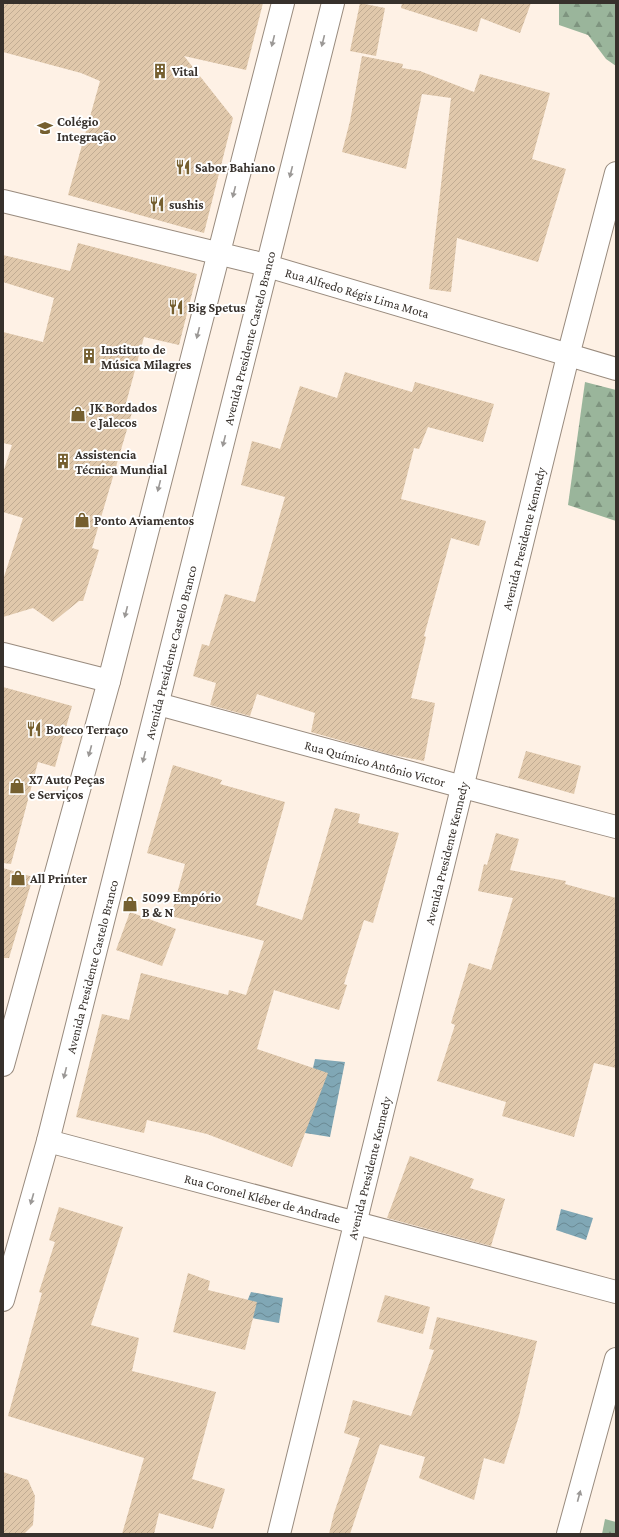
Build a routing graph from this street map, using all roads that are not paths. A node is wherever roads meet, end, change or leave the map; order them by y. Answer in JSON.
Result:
{"nodes":[{"id":1,"x":282,"y":3,"type":"edge"},
{"id":2,"x":332,"y":3,"type":"edge"},
{"id":3,"x":616,"y":173,"type":"edge"},
{"id":4,"x":3,"y":201,"type":"edge"},
{"id":5,"x":218,"y":254,"type":"junction"},
{"id":6,"x":268,"y":268,"type":"junction"},
{"id":7,"x":568,"y":356,"type":"junction"},
{"id":8,"x":616,"y":369,"type":"edge"},
{"id":9,"x":3,"y":654,"type":"edge"},
{"id":10,"x":109,"y":681,"type":"junction"},
{"id":11,"x":158,"y":704,"type":"junction"},
{"id":12,"x":463,"y":787,"type":"junction"},
{"id":13,"x":616,"y":827,"type":"edge"},
{"id":14,"x":3,"y":1065,"type":"edge"},
{"id":15,"x":48,"y":1141,"type":"junction"},
{"id":16,"x":355,"y":1223,"type":"junction"},
{"id":17,"x":616,"y":1292,"type":"edge"},
{"id":18,"x":3,"y":1300,"type":"edge"},
{"id":19,"x":616,"y":1359,"type":"edge"},
{"id":20,"x":279,"y":1534,"type":"edge"},
{"id":21,"x":568,"y":1534,"type":"edge"}],
"edges":[{"from":1,"to":5,"type":"street","one_way":true},
{"from":2,"to":6,"type":"street","name":"Avenida Presidente Castelo Branco","one_way":true},
{"from":3,"to":7,"type":"street","name":"Avenida Presidente Kennedy"},
{"from":4,"to":5,"type":"street","name":"Rua Alfredo Régis Lima Mota"},
{"from":5,"to":6,"type":"street","name":"Rua Alfredo Régis Lima Mota"},
{"from":5,"to":10,"type":"street","one_way":true},
{"from":6,"to":7,"type":"street","name":"Rua Alfredo Régis Lima Mota"},
{"from":6,"to":11,"type":"street","name":"Avenida Presidente Castelo Branco","one_way":true},
{"from":7,"to":8,"type":"street","name":"Rua Alfredo Régis Lima Mota"},
{"from":7,"to":12,"type":"street","name":"Avenida Presidente Kennedy"},
{"from":9,"to":10,"type":"street"},
{"from":10,"to":14,"type":"street","one_way":true},
{"from":11,"to":12,"type":"street","name":"Rua Químico Antônio Victor"},
{"from":11,"to":15,"type":"street","name":"Avenida Presidente Castelo Branco","one_way":true},
{"from":12,"to":13,"type":"street","name":"Rua Químico Antônio Victor"},
{"from":12,"to":16,"type":"street","name":"Avenida Presidente Kennedy"},
{"from":15,"to":16,"type":"street","name":"Rua Coronel Kléber de Andrade"},
{"from":15,"to":18,"type":"street","name":"Avenida Presidente Castelo Branco","one_way":true},
{"from":16,"to":17,"type":"street","name":"Rua Coronel Kléber de Andrade"},
{"from":16,"to":20,"type":"street","name":"Avenida Presidente Kennedy"},
{"from":21,"to":19,"type":"street","one_way":true}]}
